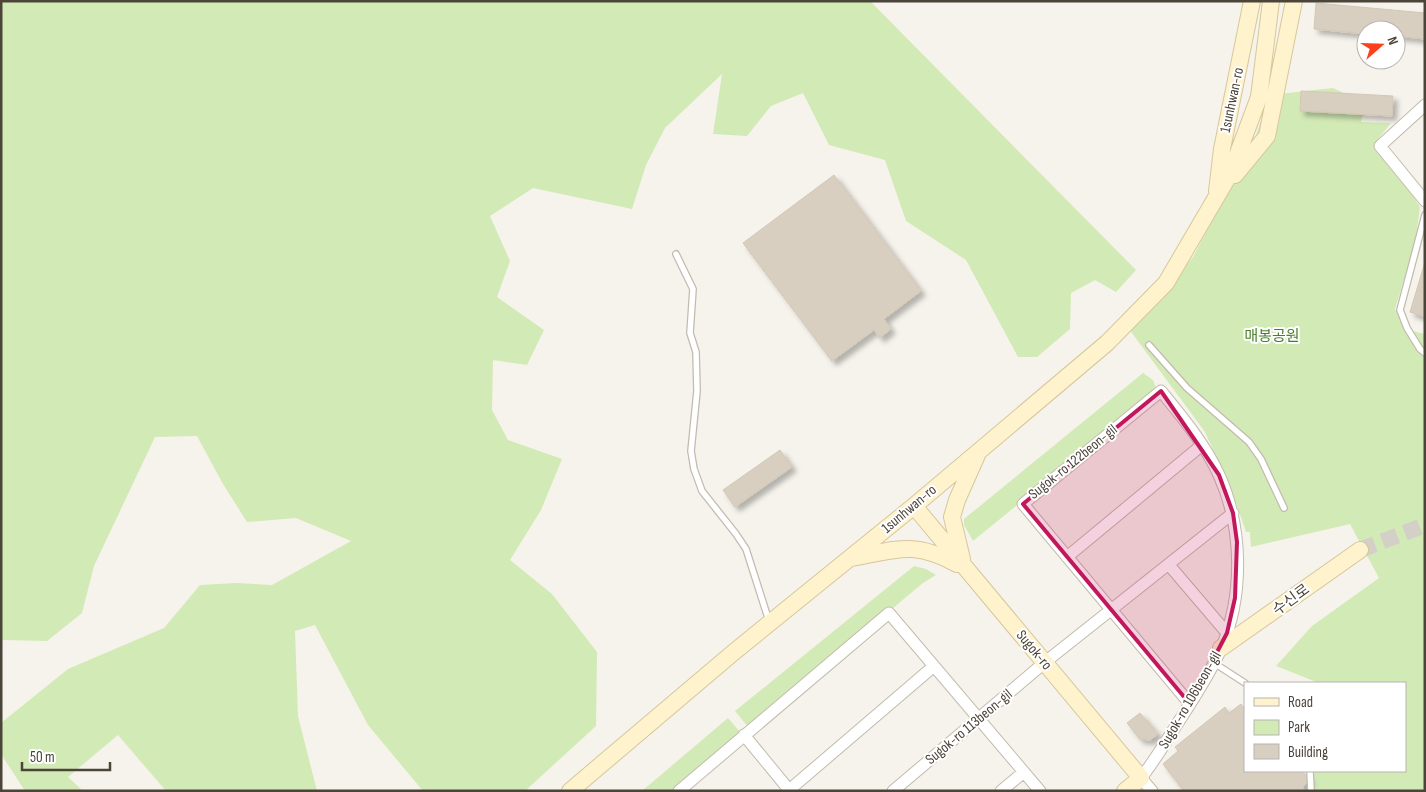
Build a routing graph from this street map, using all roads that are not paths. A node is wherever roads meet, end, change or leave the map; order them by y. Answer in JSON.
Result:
{"nodes":[{"id":1,"x":1252,"y":1,"type":"edge"},
{"id":2,"x":1271,"y":1,"type":"edge"},
{"id":3,"x":1294,"y":1,"type":"edge"},
{"id":4,"x":1425,"y":105,"type":"edge"},
{"id":5,"x":1216,"y":198,"type":"junction"},
{"id":6,"x":1425,"y":201,"type":"edge"},
{"id":7,"x":1425,"y":215,"type":"edge"},
{"id":8,"x":676,"y":254,"type":"dead end"},
{"id":9,"x":1149,"y":345,"type":"dead end"},
{"id":10,"x":1425,"y":353,"type":"edge"},
{"id":11,"x":1161,"y":391,"type":"joint"},
{"id":12,"x":1202,"y":445,"type":"junction"},
{"id":13,"x":979,"y":451,"type":"junction"},
{"id":14,"x":914,"y":506,"type":"junction"},
{"id":15,"x":1284,"y":508,"type":"dead end"},
{"id":16,"x":1233,"y":513,"type":"junction"},
{"id":17,"x":1360,"y":550,"type":"tunnel mouth"},
{"id":18,"x":1068,"y":557,"type":"junction"},
{"id":19,"x":849,"y":558,"type":"junction"},
{"id":20,"x":1169,"y":565,"type":"junction"},
{"id":21,"x":966,"y":568,"type":"junction"},
{"id":22,"x":1112,"y":610,"type":"junction"},
{"id":23,"x":770,"y":623,"type":"junction"},
{"id":24,"x":1227,"y":633,"type":"junction"},
{"id":25,"x":1217,"y":656,"type":"junction"},
{"id":26,"x":1044,"y":663,"type":"junction"},
{"id":27,"x":934,"y":666,"type":"junction"},
{"id":28,"x":1244,"y":682,"type":"edge"},
{"id":29,"x":1190,"y":704,"type":"junction"},
{"id":30,"x":979,"y":719,"type":"junction"},
{"id":31,"x":744,"y":735,"type":"junction"},
{"id":32,"x":1024,"y":772,"type":"junction"},
{"id":33,"x":1310,"y":772,"type":"edge"},
{"id":34,"x":1141,"y":778,"type":"junction"},
{"id":35,"x":789,"y":790,"type":"edge"},
{"id":36,"x":570,"y":791,"type":"edge"},
{"id":37,"x":679,"y":791,"type":"edge"},
{"id":38,"x":893,"y":791,"type":"edge"},
{"id":39,"x":1001,"y":791,"type":"edge"},
{"id":40,"x":1040,"y":791,"type":"edge"},
{"id":41,"x":1125,"y":791,"type":"edge"},
{"id":42,"x":1152,"y":791,"type":"edge"},
{"id":43,"x":1311,"y":791,"type":"edge"}],
"edges":[{"from":1,"to":5,"type":"main road","name":"1sunhwan-ro"},
{"from":2,"to":5,"type":"main road","name":"1sunhwan-ro"},
{"from":3,"to":5,"type":"main road"},
{"from":4,"to":6,"type":"street"},
{"from":5,"to":13,"type":"main road","name":"1sunhwan-ro"},
{"from":7,"to":10,"type":"lane"},
{"from":8,"to":23,"type":"lane"},
{"from":9,"to":15,"type":"lane"},
{"from":11,"to":12,"type":"street","name":"Sugok-ro 106beon-gil"},
{"from":11,"to":18,"type":"street","name":"Sugok-ro 122beon-gil"},
{"from":12,"to":16,"type":"street","name":"Sugok-ro 106beon-gil"},
{"from":12,"to":18,"type":"street"},
{"from":13,"to":14,"type":"main road","name":"1sunhwan-ro"},
{"from":13,"to":21,"type":"main road"},
{"from":14,"to":19,"type":"main road","name":"1sunhwan-ro"},
{"from":14,"to":21,"type":"main road","name":"Sugok-ro"},
{"from":16,"to":20,"type":"street","name":"Sugok-ro 113beon-gil"},
{"from":16,"to":24,"type":"street","name":"Sugok-ro 106beon-gil"},
{"from":17,"to":25,"type":"main road","name":"수신로"},
{"from":18,"to":22,"type":"street","name":"Sugok-ro 122beon-gil"},
{"from":19,"to":21,"type":"main road"},
{"from":19,"to":23,"type":"main road","name":"1sunhwan-ro"},
{"from":20,"to":22,"type":"street","name":"Sugok-ro 113beon-gil"},
{"from":20,"to":24,"type":"street"},
{"from":21,"to":26,"type":"main road","name":"Sugok-ro"},
{"from":22,"to":26,"type":"street","name":"Sugok-ro 113beon-gil"},
{"from":22,"to":29,"type":"street","name":"Sugok-ro 122beon-gil"},
{"from":23,"to":36,"type":"main road","name":"1sunhwan-ro"},
{"from":24,"to":25,"type":"street","name":"Sugok-ro 106beon-gil"},
{"from":25,"to":28,"type":"lane"},
{"from":25,"to":29,"type":"street","name":"Sugok-ro 106beon-gil"},
{"from":26,"to":30,"type":"street","name":"Sugok-ro 113beon-gil"},
{"from":26,"to":34,"type":"main road","name":"Sugok-ro"},
{"from":27,"to":30,"type":"street"},
{"from":27,"to":31,"type":"street"},
{"from":27,"to":35,"type":"street"},
{"from":29,"to":34,"type":"street","name":"Sugok-ro 106beon-gil"},
{"from":30,"to":32,"type":"street"},
{"from":30,"to":38,"type":"street","name":"Sugok-ro 113beon-gil"},
{"from":31,"to":35,"type":"street"},
{"from":31,"to":37,"type":"street"},
{"from":32,"to":39,"type":"street"},
{"from":32,"to":40,"type":"street"},
{"from":33,"to":43,"type":"lane"},
{"from":34,"to":41,"type":"main road"},
{"from":34,"to":42,"type":"street"}]}
